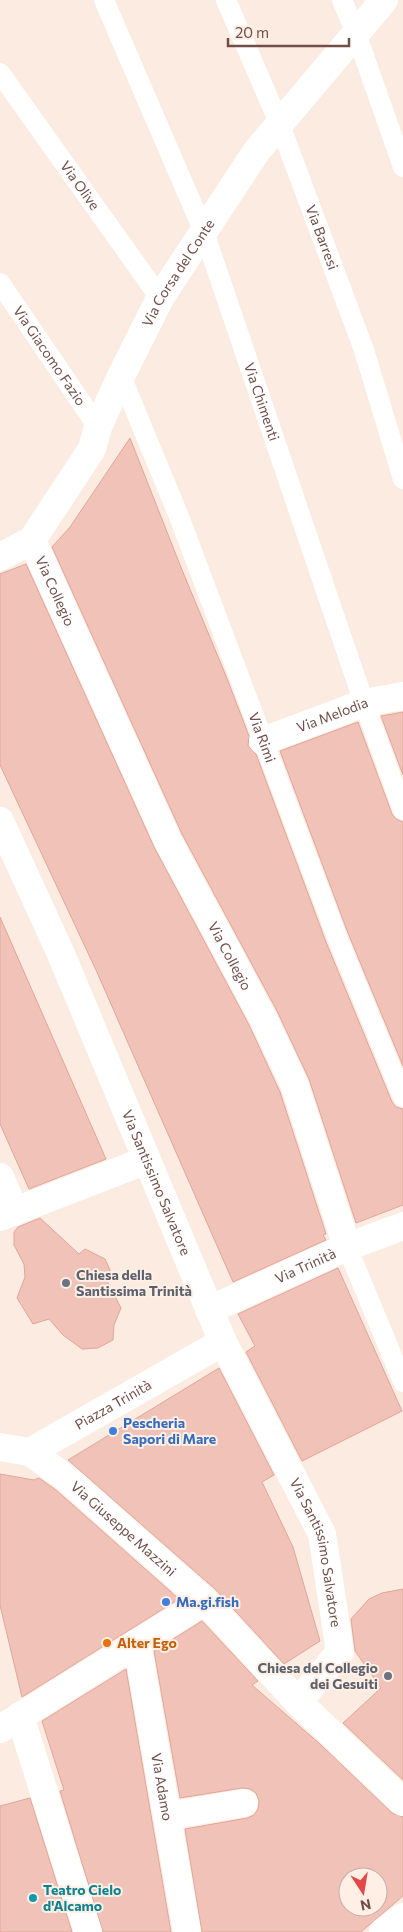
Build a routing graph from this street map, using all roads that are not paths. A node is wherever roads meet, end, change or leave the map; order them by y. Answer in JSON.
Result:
{"nodes":[{"id":1,"x":104,"y":0,"type":"edge"},
{"id":2,"x":226,"y":0,"type":"edge"},
{"id":3,"x":342,"y":0,"type":"edge"},
{"id":4,"x":384,"y":0,"type":"edge"},
{"id":5,"x":356,"y":33,"type":"junction"},
{"id":6,"x":0,"y":73,"type":"edge"},
{"id":7,"x":280,"y":125,"type":"junction"},
{"id":8,"x":403,"y":167,"type":"edge"},
{"id":9,"x":204,"y":232,"type":"junction"},
{"id":10,"x":0,"y":283,"type":"edge"},
{"id":11,"x":160,"y":298,"type":"junction"},
{"id":12,"x":121,"y":376,"type":"junction"},
{"id":13,"x":98,"y":427,"type":"junction"},
{"id":14,"x":403,"y":479,"type":"edge"},
{"id":15,"x":32,"y":540,"type":"junction"},
{"id":16,"x":0,"y":557,"type":"edge"},
{"id":17,"x":403,"y":696,"type":"edge"},
{"id":18,"x":364,"y":704,"type":"junction"},
{"id":19,"x":263,"y":741,"type":"junction"},
{"id":20,"x":403,"y":810,"type":"edge"},
{"id":21,"x":0,"y":821,"type":"edge"},
{"id":22,"x":403,"y":1097,"type":"edge"},
{"id":23,"x":147,"y":1160,"type":"junction"},
{"id":24,"x":0,"y":1177,"type":"edge"},
{"id":25,"x":7,"y":1214,"type":"edge"},
{"id":26,"x":403,"y":1226,"type":"edge"},
{"id":27,"x":347,"y":1247,"type":"junction"},
{"id":28,"x":209,"y":1310,"type":"junction"},
{"id":29,"x":223,"y":1342,"type":"junction"},
{"id":30,"x":403,"y":1382,"type":"edge"},
{"id":31,"x":0,"y":1447,"type":"edge"},
{"id":32,"x":30,"y":1452,"type":"junction"},
{"id":33,"x":205,"y":1601,"type":"junction"},
{"id":34,"x":137,"y":1643,"type":"junction"},
{"id":35,"x":298,"y":1702,"type":"junction"},
{"id":36,"x":10,"y":1722,"type":"edge"},
{"id":37,"x":403,"y":1802,"type":"edge"},
{"id":38,"x":244,"y":1803,"type":"dead end"},
{"id":39,"x":167,"y":1816,"type":"junction"},
{"id":40,"x":88,"y":1932,"type":"edge"},
{"id":41,"x":187,"y":1932,"type":"edge"}],
"edges":[{"from":1,"to":9,"type":"lane","name":"Via Chimenti"},
{"from":2,"to":7,"type":"lane","name":"Via Barresi"},
{"from":3,"to":5,"type":"lane"},
{"from":4,"to":5,"type":"street","name":"Via Corsa del Conte"},
{"from":5,"to":7,"type":"street","name":"Via Corsa del Conte"},
{"from":5,"to":8,"type":"lane"},
{"from":6,"to":11,"type":"lane","name":"Via Olive"},
{"from":7,"to":9,"type":"street","name":"Via Corsa del Conte"},
{"from":7,"to":14,"type":"lane","name":"Via Barresi"},
{"from":9,"to":11,"type":"street","name":"Via Corsa del Conte"},
{"from":9,"to":18,"type":"lane","name":"Via Chimenti"},
{"from":10,"to":13,"type":"lane","name":"Via Giacomo Fazio"},
{"from":11,"to":12,"type":"street","name":"Via Corsa del Conte"},
{"from":12,"to":13,"type":"street","name":"Via Corsa del Conte"},
{"from":12,"to":19,"type":"lane","name":"Via Rimi"},
{"from":13,"to":15,"type":"street","name":"Via Corsa del Conte"},
{"from":15,"to":16,"type":"street","name":"Via Corsa del Conte"},
{"from":15,"to":27,"type":"street","name":"Via Collegio"},
{"from":17,"to":18,"type":"street","name":"Via Melodia"},
{"from":18,"to":19,"type":"street","name":"Via Melodia"},
{"from":18,"to":20,"type":"lane","name":"Via Chimenti"},
{"from":19,"to":22,"type":"lane","name":"Via Rimi"},
{"from":21,"to":23,"type":"street","name":"Via Santissimo Salvatore"},
{"from":23,"to":25,"type":"street"},
{"from":23,"to":28,"type":"street","name":"Via Santissimo Salvatore"},
{"from":24,"to":25,"type":"street"},
{"from":26,"to":27,"type":"street","name":"Via Trinità"},
{"from":27,"to":28,"type":"street","name":"Via Trinità"},
{"from":27,"to":30,"type":"lane","name":"Via Collegio"},
{"from":28,"to":29,"type":"street","name":"Via Santissimo Salvatore"},
{"from":29,"to":32,"type":"street","name":"Piazza Trinità"},
{"from":29,"to":35,"type":"street","name":"Via Santissimo Salvatore"},
{"from":31,"to":32,"type":"street"},
{"from":32,"to":33,"type":"street","name":"Via Giuseppe Mazzini"},
{"from":33,"to":34,"type":"street"},
{"from":33,"to":35,"type":"street","name":"Via Giuseppe Mazzini"},
{"from":34,"to":36,"type":"street"},
{"from":34,"to":39,"type":"street","name":"Via Adamo"},
{"from":35,"to":37,"type":"street","name":"Via Giuseppe Mazzini"},
{"from":36,"to":40,"type":"street"},
{"from":38,"to":39,"type":"street"},
{"from":39,"to":41,"type":"street","name":"Via Adamo"}]}
